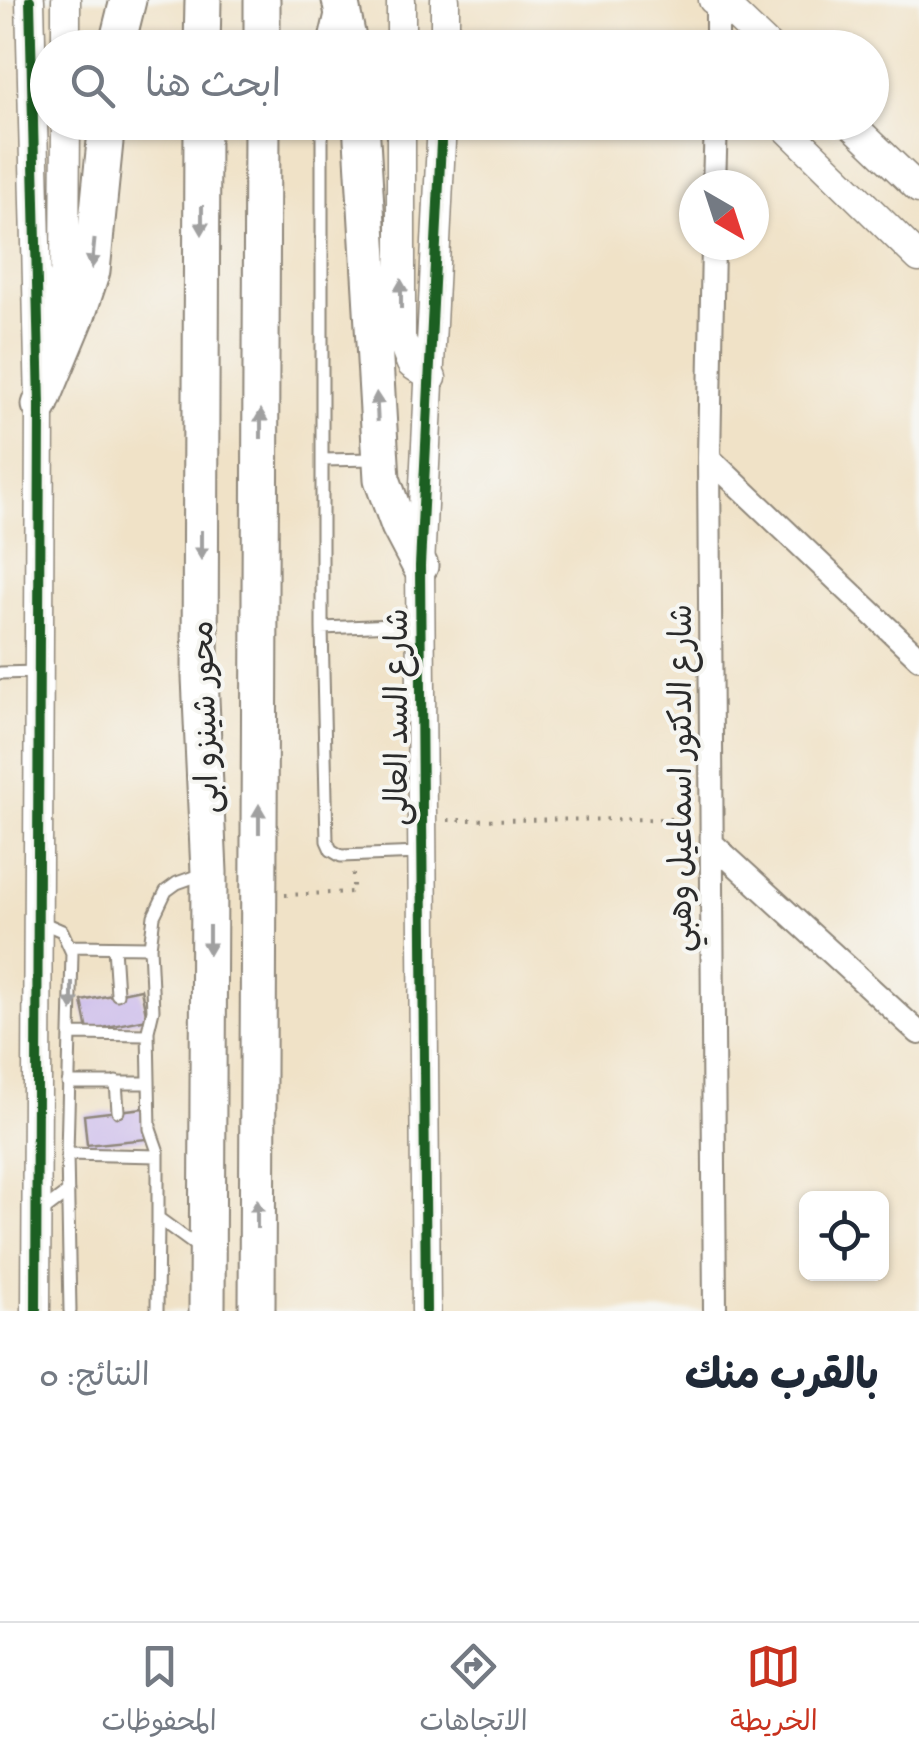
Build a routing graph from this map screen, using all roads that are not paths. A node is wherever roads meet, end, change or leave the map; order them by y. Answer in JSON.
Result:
{"nodes":[{"id":1,"x":30,"y":0,"type":"edge"},
{"id":2,"x":128,"y":0,"type":"edge"},
{"id":3,"x":202,"y":0,"type":"edge"},
{"id":4,"x":262,"y":0,"type":"edge"},
{"id":5,"x":338,"y":0,"type":"edge"},
{"id":6,"x":401,"y":0,"type":"edge"},
{"id":7,"x":445,"y":0,"type":"edge"},
{"id":8,"x":716,"y":1,"type":"edge"},
{"id":9,"x":31,"y":30,"type":"edge"},
{"id":10,"x":120,"y":30,"type":"edge"},
{"id":11,"x":202,"y":30,"type":"edge"},
{"id":12,"x":262,"y":30,"type":"edge"},
{"id":13,"x":326,"y":30,"type":"edge"},
{"id":14,"x":346,"y":30,"type":"edge"},
{"id":15,"x":402,"y":30,"type":"edge"},
{"id":16,"x":445,"y":30,"type":"edge"},
{"id":17,"x":717,"y":30,"type":"edge"},
{"id":18,"x":749,"y":30,"type":"edge"},
{"id":19,"x":33,"y":140,"type":"edge"},
{"id":20,"x":66,"y":140,"type":"edge"},
{"id":21,"x":104,"y":140,"type":"edge"},
{"id":22,"x":202,"y":140,"type":"edge"},
{"id":23,"x":262,"y":140,"type":"edge"},
{"id":24,"x":322,"y":140,"type":"edge"},
{"id":25,"x":362,"y":140,"type":"edge"},
{"id":26,"x":402,"y":140,"type":"edge"},
{"id":27,"x":441,"y":140,"type":"edge"},
{"id":28,"x":715,"y":140,"type":"edge"},
{"id":29,"x":798,"y":140,"type":"edge"},
{"id":30,"x":867,"y":140,"type":"edge"},
{"id":31,"x":714,"y":170,"type":"edge"},
{"id":32,"x":919,"y":189,"type":"edge"},
{"id":33,"x":919,"y":258,"type":"edge"},
{"id":34,"x":713,"y":260,"type":"edge"},
{"id":35,"x":432,"y":378,"type":"junction"},
{"id":36,"x":38,"y":392,"type":"junction"},
{"id":37,"x":710,"y":458,"type":"junction"},
{"id":38,"x":379,"y":459,"type":"junction"},
{"id":39,"x":322,"y":460,"type":"junction"},
{"id":40,"x":420,"y":566,"type":"junction"},
{"id":41,"x":421,"y":624,"type":"junction"},
{"id":42,"x":322,"y":628,"type":"junction"},
{"id":43,"x":919,"y":658,"type":"edge"},
{"id":44,"x":37,"y":672,"type":"junction"},
{"id":45,"x":0,"y":673,"type":"edge"},
{"id":46,"x":714,"y":845,"type":"junction"},
{"id":47,"x":422,"y":853,"type":"junction"},
{"id":48,"x":209,"y":872,"type":"junction"},
{"id":49,"x":35,"y":920,"type":"junction"},
{"id":50,"x":71,"y":946,"type":"junction"},
{"id":51,"x":114,"y":947,"type":"junction"},
{"id":52,"x":150,"y":947,"type":"junction"},
{"id":53,"x":117,"y":994,"type":"dead end"},
{"id":54,"x":72,"y":1034,"type":"junction"},
{"id":55,"x":919,"y":1034,"type":"edge"},
{"id":56,"x":148,"y":1035,"type":"junction"},
{"id":57,"x":116,"y":1082,"type":"junction"},
{"id":58,"x":68,"y":1083,"type":"junction"},
{"id":59,"x":149,"y":1083,"type":"junction"},
{"id":60,"x":118,"y":1111,"type":"dead end"},
{"id":61,"x":68,"y":1154,"type":"junction"},
{"id":62,"x":158,"y":1156,"type":"junction"},
{"id":63,"x":68,"y":1192,"type":"junction"},
{"id":64,"x":37,"y":1216,"type":"junction"},
{"id":65,"x":158,"y":1218,"type":"junction"},
{"id":66,"x":208,"y":1254,"type":"junction"},
{"id":67,"x":36,"y":1311,"type":"edge"},
{"id":68,"x":70,"y":1311,"type":"edge"},
{"id":69,"x":157,"y":1311,"type":"edge"},
{"id":70,"x":207,"y":1311,"type":"edge"},
{"id":71,"x":257,"y":1311,"type":"edge"},
{"id":72,"x":426,"y":1311,"type":"edge"},
{"id":73,"x":715,"y":1311,"type":"edge"}],
"edges":[{"from":1,"to":9,"type":"street"},
{"from":2,"to":10,"type":"main road"},
{"from":3,"to":11,"type":"main road"},
{"from":4,"to":12,"type":"main road"},
{"from":5,"to":13,"type":"lane"},
{"from":5,"to":14,"type":"main road"},
{"from":6,"to":15,"type":"street"},
{"from":7,"to":16,"type":"street"},
{"from":8,"to":17,"type":"street"},
{"from":8,"to":18,"type":"street"},
{"from":19,"to":36,"type":"street"},
{"from":20,"to":36,"type":"street"},
{"from":21,"to":36,"type":"main road","one_way":true},
{"from":22,"to":48,"type":"main road","name":"محور شينزو ابى","one_way":true},
{"from":71,"to":23,"type":"main road","name":"محور شينزو ابى","one_way":true},
{"from":24,"to":39,"type":"lane"},
{"from":38,"to":25,"type":"main road","one_way":true},
{"from":35,"to":26,"type":"street","one_way":true},
{"from":27,"to":35,"type":"street","name":"شارع السد العالى"},
{"from":28,"to":31,"type":"street"},
{"from":29,"to":33,"type":"street"},
{"from":30,"to":32,"type":"street"},
{"from":34,"to":37,"type":"street","name":"شارع الدكتور اسماعيل وهبي"},
{"from":35,"to":40,"type":"street","name":"شارع السد العالى"},
{"from":36,"to":44,"type":"street"},
{"from":37,"to":43,"type":"street"},
{"from":37,"to":46,"type":"street","name":"شارع الدكتور اسماعيل وهبي"},
{"from":38,"to":39,"type":"lane"},
{"from":38,"to":40,"type":"main road"},
{"from":39,"to":42,"type":"lane"},
{"from":40,"to":41,"type":"street","name":"شارع السد العالى"},
{"from":41,"to":42,"type":"lane"},
{"from":41,"to":47,"type":"street","name":"شارع السد العالى"},
{"from":42,"to":47,"type":"lane"},
{"from":44,"to":45,"type":"lane"},
{"from":44,"to":49,"type":"street"},
{"from":46,"to":55,"type":"street"},
{"from":46,"to":73,"type":"street","name":"شارع الدكتور اسماعيل وهبي"},
{"from":47,"to":72,"type":"street","name":"شارع السد العالى"},
{"from":48,"to":52,"type":"lane"},
{"from":48,"to":66,"type":"main road","name":"محور شينزو ابى","one_way":true},
{"from":49,"to":50,"type":"lane"},
{"from":49,"to":64,"type":"street"},
{"from":50,"to":51,"type":"lane"},
{"from":50,"to":54,"type":"lane","one_way":true},
{"from":51,"to":52,"type":"lane"},
{"from":51,"to":53,"type":"lane"},
{"from":52,"to":56,"type":"lane"},
{"from":54,"to":56,"type":"lane"},
{"from":54,"to":58,"type":"lane"},
{"from":56,"to":59,"type":"lane"},
{"from":57,"to":58,"type":"lane"},
{"from":57,"to":59,"type":"lane"},
{"from":57,"to":60,"type":"lane"},
{"from":58,"to":61,"type":"lane"},
{"from":59,"to":62,"type":"lane"},
{"from":61,"to":62,"type":"lane"},
{"from":61,"to":63,"type":"lane"},
{"from":62,"to":65,"type":"lane"},
{"from":63,"to":64,"type":"lane"},
{"from":63,"to":68,"type":"lane"},
{"from":64,"to":67,"type":"street"},
{"from":65,"to":66,"type":"lane"},
{"from":65,"to":69,"type":"lane"},
{"from":66,"to":70,"type":"main road","name":"محور شينزو ابى"}]}
